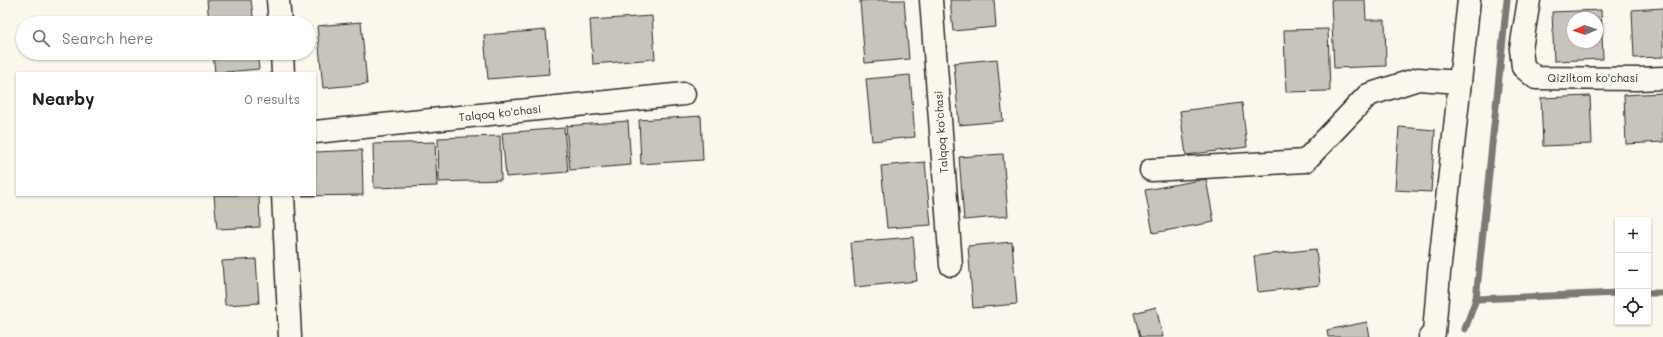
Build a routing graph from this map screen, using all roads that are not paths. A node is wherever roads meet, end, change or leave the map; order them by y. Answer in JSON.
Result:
{"nodes":[{"id":1,"x":278,"y":0,"type":"edge"},
{"id":2,"x":931,"y":0,"type":"edge"},
{"id":3,"x":1469,"y":0,"type":"edge"},
{"id":4,"x":1529,"y":0,"type":"edge"},
{"id":5,"x":279,"y":16,"type":"edge"},
{"id":6,"x":282,"y":60,"type":"edge"},
{"id":7,"x":283,"y":72,"type":"edge"},
{"id":8,"x":1663,"y":78,"type":"edge"},
{"id":9,"x":1460,"y":82,"type":"junction"},
{"id":10,"x":684,"y":94,"type":"dead end"},
{"id":11,"x":316,"y":132,"type":"edge"},
{"id":12,"x":1150,"y":170,"type":"dead end"},
{"id":13,"x":283,"y":196,"type":"edge"},
{"id":14,"x":951,"y":265,"type":"dead end"},
{"id":15,"x":1435,"y":336,"type":"edge"},
{"id":16,"x":290,"y":337,"type":"edge"}],
"edges":[{"from":1,"to":5,"type":"street"},
{"from":2,"to":14,"type":"street","name":"Talqoq ko'chasi"},
{"from":3,"to":9,"type":"street"},
{"from":4,"to":8,"type":"street","name":"Qiziltom ko'chasi"},
{"from":6,"to":7,"type":"street"},
{"from":9,"to":12,"type":"street"},
{"from":9,"to":15,"type":"street"},
{"from":10,"to":11,"type":"street","name":"Talqoq ko'chasi"},
{"from":13,"to":16,"type":"street"}]}
